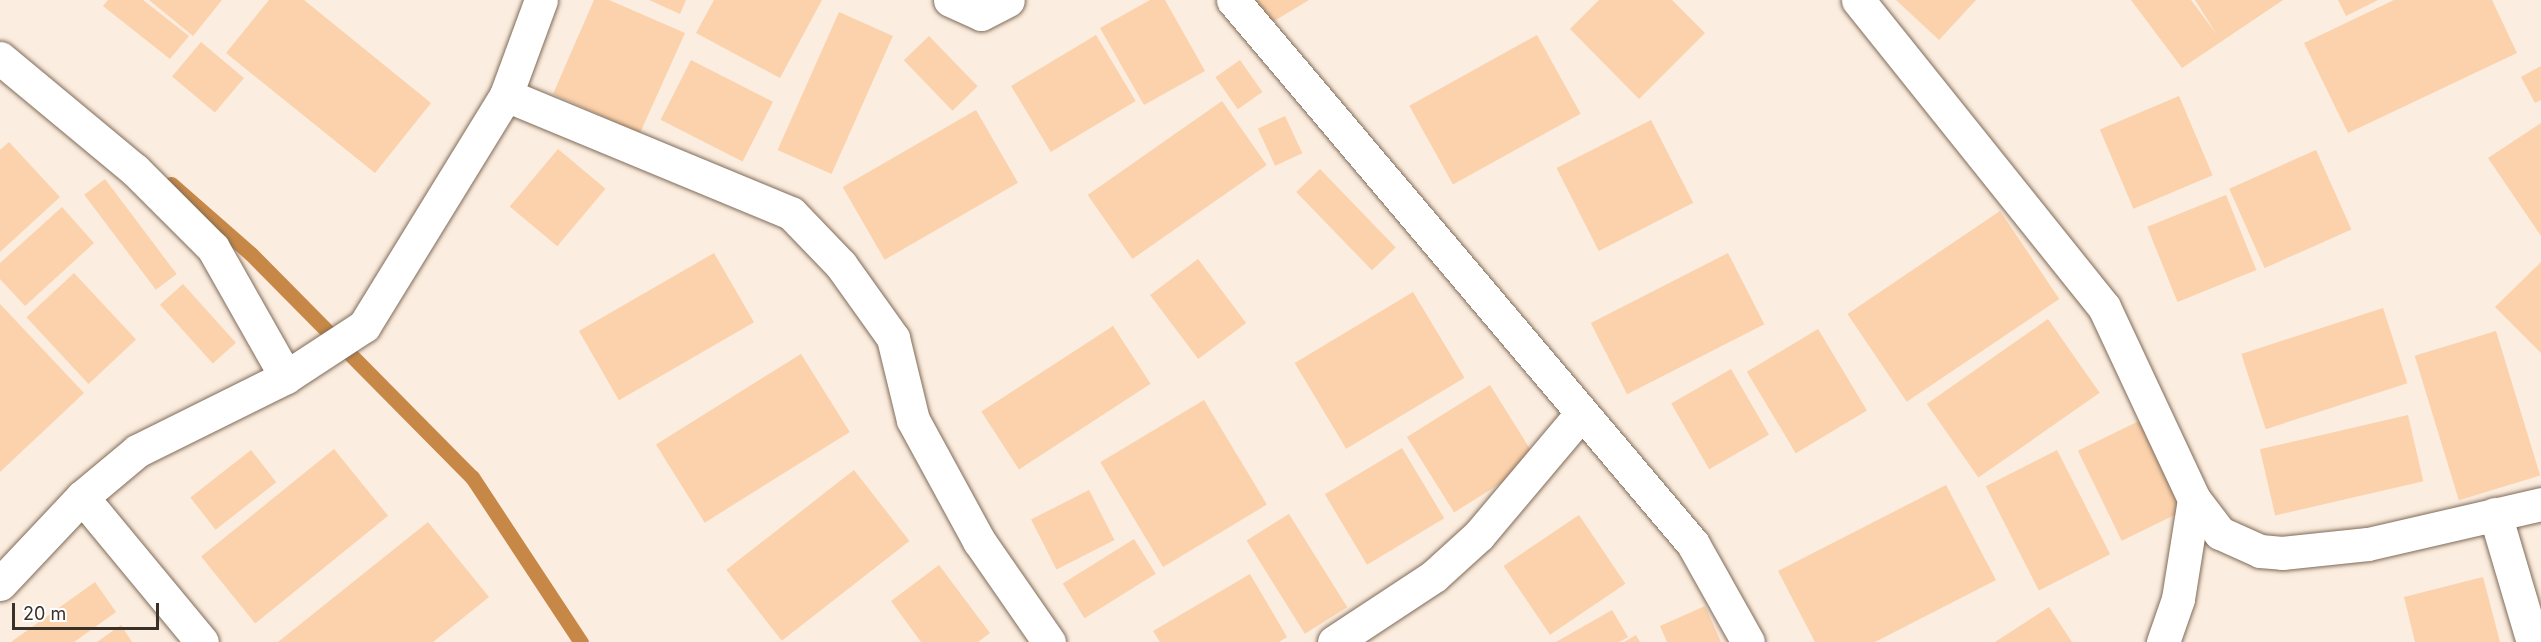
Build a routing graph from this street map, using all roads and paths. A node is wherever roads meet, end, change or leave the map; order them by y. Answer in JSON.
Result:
{"nodes":[{"id":1,"x":541,"y":0,"type":"edge"},
{"id":2,"x":950,"y":0,"type":"edge"},
{"id":3,"x":1008,"y":0,"type":"edge"},
{"id":4,"x":1233,"y":0,"type":"edge"},
{"id":5,"x":1858,"y":0,"type":"edge"},
{"id":6,"x":0,"y":58,"type":"edge"},
{"id":7,"x":506,"y":95,"type":"junction"},
{"id":8,"x":286,"y":377,"type":"junction"},
{"id":9,"x":1581,"y":414,"type":"junction"},
{"id":10,"x":82,"y":497,"type":"junction"},
{"id":11,"x":2194,"y":499,"type":"junction"},
{"id":12,"x":2541,"y":504,"type":"edge"},
{"id":13,"x":2495,"y":514,"type":"junction"},
{"id":14,"x":0,"y":584,"type":"edge"},
{"id":15,"x":202,"y":642,"type":"edge"},
{"id":16,"x":1049,"y":642,"type":"edge"},
{"id":17,"x":1334,"y":642,"type":"edge"},
{"id":18,"x":1748,"y":642,"type":"edge"},
{"id":19,"x":2163,"y":642,"type":"edge"},
{"id":20,"x":2533,"y":642,"type":"edge"}],
"edges":[{"from":1,"to":7,"type":"street"},
{"from":2,"to":3,"type":"street"},
{"from":4,"to":9,"type":"street"},
{"from":5,"to":11,"type":"street"},
{"from":6,"to":8,"type":"street"},
{"from":7,"to":8,"type":"street"},
{"from":7,"to":16,"type":"street"},
{"from":8,"to":10,"type":"street"},
{"from":9,"to":17,"type":"street"},
{"from":9,"to":18,"type":"street"},
{"from":10,"to":14,"type":"street"},
{"from":10,"to":15,"type":"street"},
{"from":11,"to":13,"type":"street"},
{"from":11,"to":19,"type":"street"},
{"from":12,"to":13,"type":"street"},
{"from":13,"to":20,"type":"street"}]}
